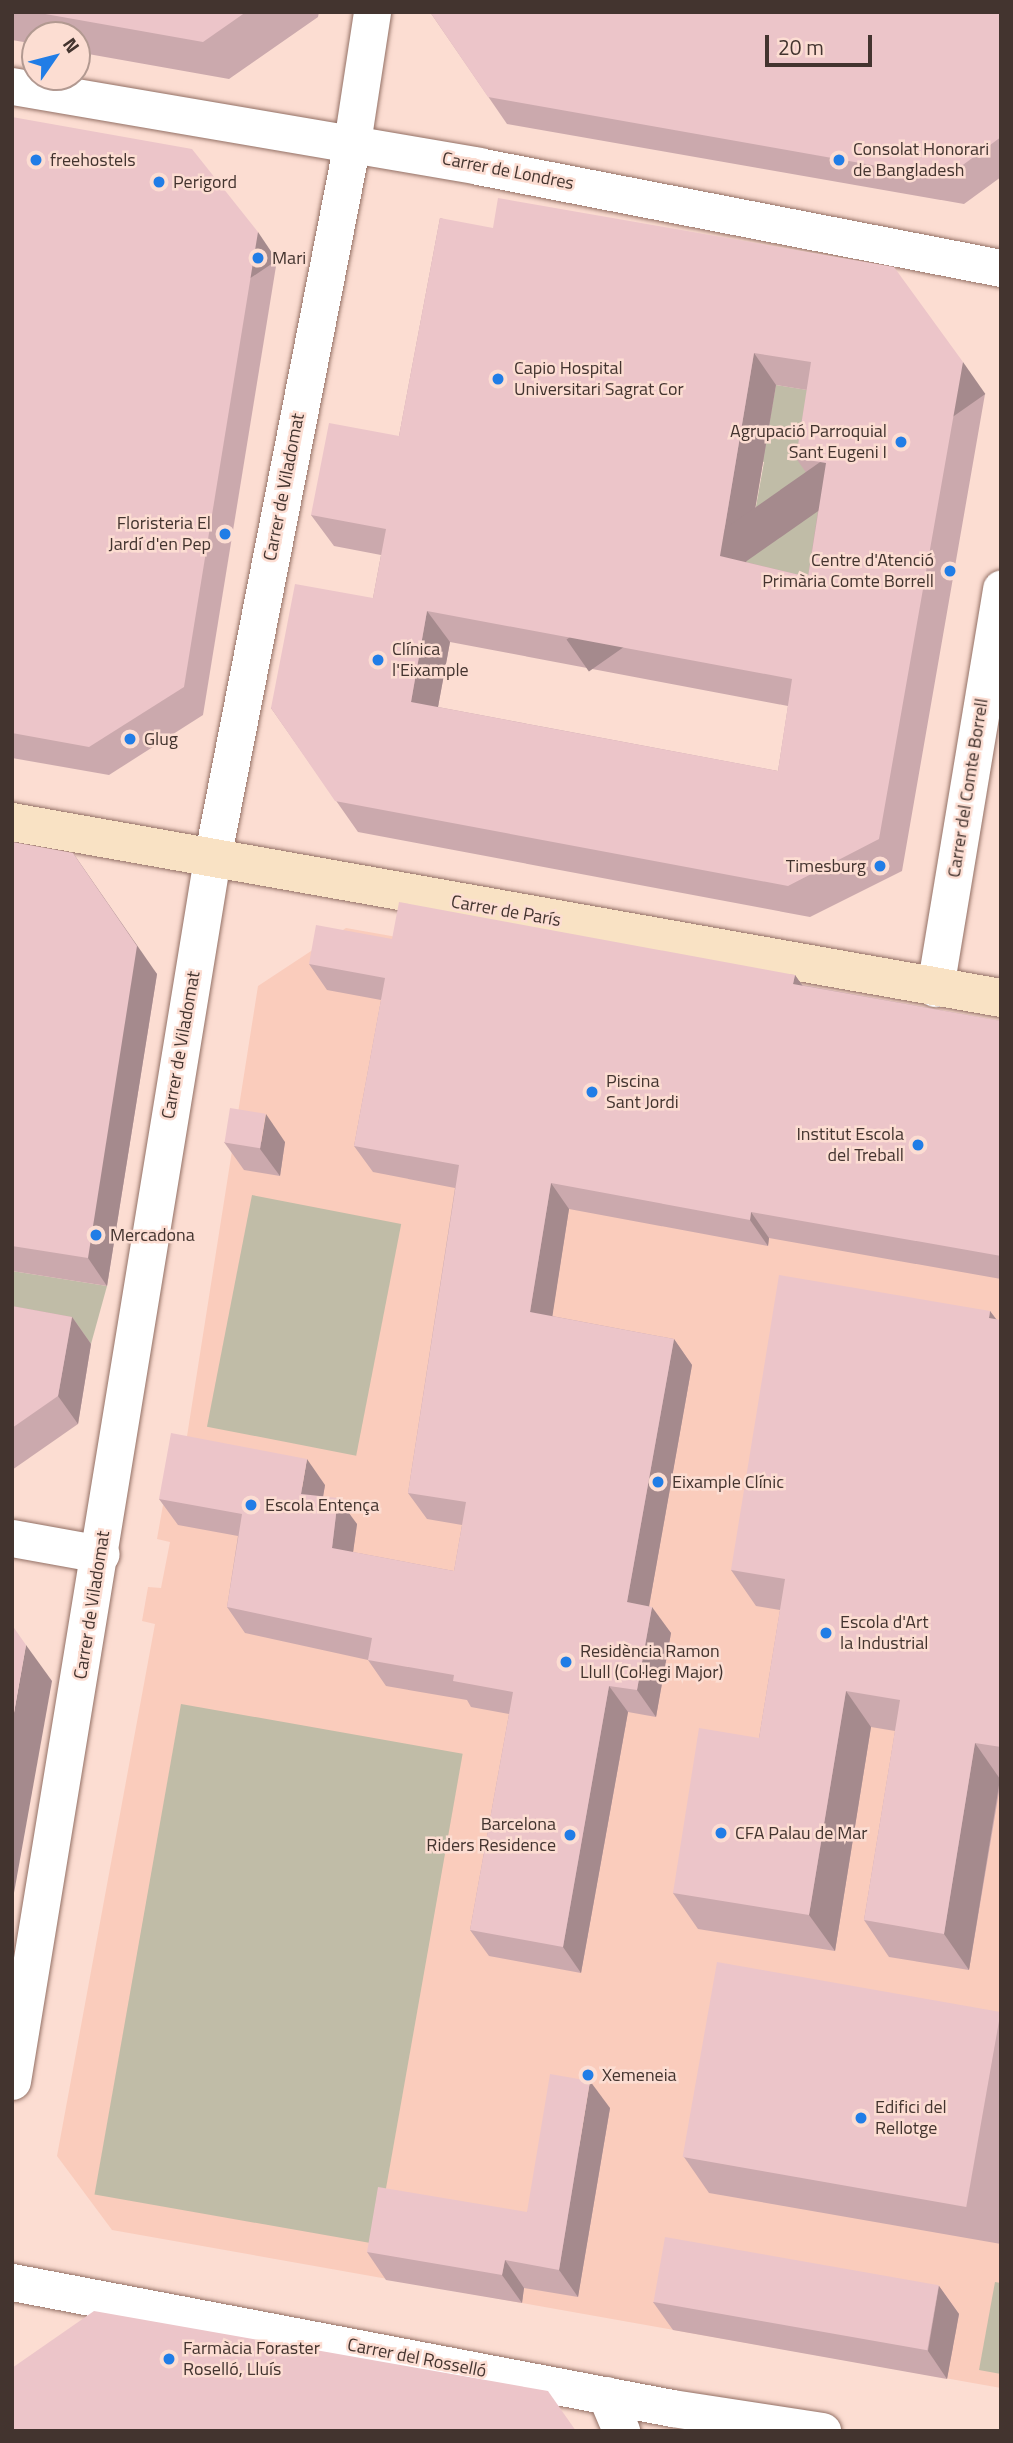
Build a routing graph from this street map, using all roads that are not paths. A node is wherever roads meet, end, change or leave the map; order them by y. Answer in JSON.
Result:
{"nodes":[{"id":1,"x":372,"y":12,"type":"edge"},
{"id":2,"x":12,"y":86,"type":"edge"},
{"id":3,"x":352,"y":143,"type":"junction"},
{"id":4,"x":1001,"y":268,"type":"edge"},
{"id":5,"x":1001,"y":588,"type":"edge"},
{"id":6,"x":12,"y":822,"type":"edge"},
{"id":7,"x":212,"y":859,"type":"junction"},
{"id":8,"x":935,"y":988,"type":"junction"},
{"id":9,"x":1001,"y":999,"type":"edge"},
{"id":10,"x":12,"y":1538,"type":"edge"},
{"id":11,"x":101,"y":1554,"type":"junction"},
{"id":12,"x":12,"y":2081,"type":"edge"},
{"id":13,"x":12,"y":2281,"type":"edge"},
{"id":14,"x":564,"y":2399,"type":"dead end"},
{"id":15,"x":613,"y":2413,"type":"edge"},
{"id":16,"x":670,"y":2431,"type":"edge"},
{"id":17,"x":822,"y":2431,"type":"edge"}],
"edges":[{"from":1,"to":3,"type":"street","name":"Carrer de Viladomat"},
{"from":2,"to":3,"type":"street","name":"Carrer de Londres"},
{"from":3,"to":4,"type":"street","name":"Carrer de Londres"},
{"from":3,"to":7,"type":"street","name":"Carrer de Viladomat"},
{"from":5,"to":8,"type":"street","name":"Carrer del Comte Borrell"},
{"from":6,"to":7,"type":"main road","name":"Carrer de París"},
{"from":7,"to":8,"type":"main road","name":"Carrer de París"},
{"from":7,"to":11,"type":"street","name":"Carrer de Viladomat"},
{"from":8,"to":9,"type":"main road","name":"Carrer de París"},
{"from":10,"to":11,"type":"street"},
{"from":11,"to":12,"type":"street","name":"Carrer de Viladomat"},
{"from":13,"to":15,"type":"street","name":"Carrer del Rosselló"},
{"from":14,"to":15,"type":"street"},
{"from":15,"to":16,"type":"street"},
{"from":15,"to":17,"type":"street","name":"Carrer del Rosselló"}]}
